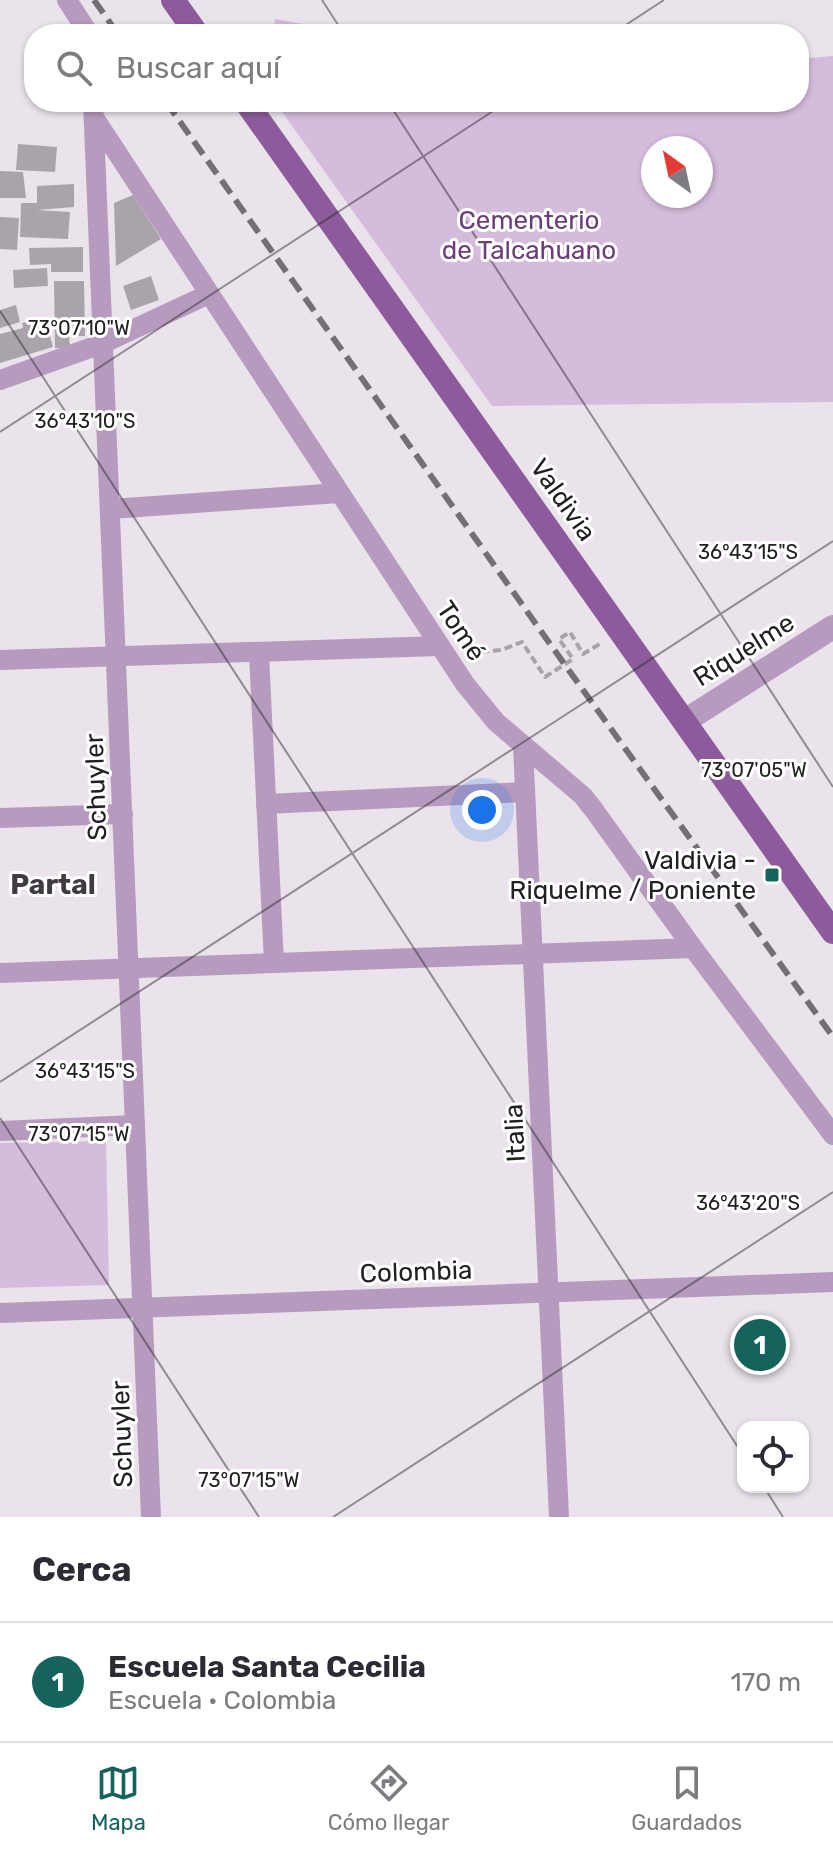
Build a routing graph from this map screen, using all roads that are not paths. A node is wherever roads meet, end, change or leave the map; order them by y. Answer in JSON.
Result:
{"nodes":[{"id":1,"x":67,"y":0,"type":"edge"},
{"id":2,"x":173,"y":0,"type":"edge"},
{"id":3,"x":83,"y":24,"type":"edge"},
{"id":4,"x":190,"y":24,"type":"edge"},
{"id":5,"x":94,"y":112,"type":"edge"},
{"id":6,"x":96,"y":112,"type":"edge"},
{"id":7,"x":253,"y":112,"type":"edge"},
{"id":8,"x":209,"y":294,"type":"junction"},
{"id":9,"x":104,"y":343,"type":"junction"},
{"id":10,"x":0,"y":380,"type":"edge"},
{"id":11,"x":339,"y":493,"type":"junction"},
{"id":12,"x":111,"y":509,"type":"junction"},
{"id":13,"x":833,"y":627,"type":"edge"},
{"id":14,"x":440,"y":646,"type":"junction"},
{"id":15,"x":259,"y":654,"type":"junction"},
{"id":16,"x":116,"y":657,"type":"junction"},
{"id":17,"x":0,"y":660,"type":"edge"},
{"id":18,"x":685,"y":721,"type":"junction"},
{"id":19,"x":523,"y":746,"type":"junction"},
{"id":20,"x":525,"y":792,"type":"junction"},
{"id":21,"x":266,"y":804,"type":"junction"},
{"id":22,"x":123,"y":814,"type":"junction"},
{"id":23,"x":0,"y":818,"type":"edge"},
{"id":24,"x":833,"y":932,"type":"edge"},
{"id":25,"x":693,"y":948,"type":"junction"},
{"id":26,"x":532,"y":954,"type":"junction"},
{"id":27,"x":274,"y":963,"type":"junction"},
{"id":28,"x":129,"y":968,"type":"junction"},
{"id":29,"x":0,"y":973,"type":"edge"},
{"id":30,"x":135,"y":1125,"type":"junction"},
{"id":31,"x":0,"y":1131,"type":"edge"},
{"id":32,"x":833,"y":1135,"type":"edge"},
{"id":33,"x":833,"y":1282,"type":"edge"},
{"id":34,"x":548,"y":1293,"type":"junction"},
{"id":35,"x":143,"y":1308,"type":"junction"},
{"id":36,"x":0,"y":1313,"type":"edge"},
{"id":37,"x":151,"y":1517,"type":"edge"},
{"id":38,"x":559,"y":1517,"type":"edge"}],
"edges":[{"from":1,"to":3,"type":"street"},
{"from":2,"to":4,"type":"main road"},
{"from":5,"to":9,"type":"street","name":"Schuyler"},
{"from":6,"to":8,"type":"street","name":"Tomé"},
{"from":7,"to":18,"type":"main road","name":"Valdivia"},
{"from":8,"to":9,"type":"street"},
{"from":8,"to":11,"type":"street","name":"Tomé"},
{"from":9,"to":10,"type":"street"},
{"from":9,"to":12,"type":"street","name":"Schuyler"},
{"from":11,"to":12,"type":"street"},
{"from":11,"to":14,"type":"street","name":"Tomé"},
{"from":12,"to":16,"type":"street","name":"Schuyler"},
{"from":13,"to":18,"type":"street","name":"Riquelme"},
{"from":14,"to":15,"type":"street"},
{"from":14,"to":19,"type":"street","name":"Tomé"},
{"from":15,"to":16,"type":"street"},
{"from":15,"to":21,"type":"street"},
{"from":16,"to":17,"type":"street"},
{"from":16,"to":22,"type":"street","name":"Schuyler"},
{"from":18,"to":24,"type":"main road","name":"Valdivia"},
{"from":19,"to":20,"type":"street","name":"Italia"},
{"from":19,"to":25,"type":"street","name":"Tomé"},
{"from":20,"to":21,"type":"street"},
{"from":20,"to":26,"type":"street","name":"Italia"},
{"from":21,"to":27,"type":"street"},
{"from":22,"to":23,"type":"street"},
{"from":22,"to":28,"type":"street","name":"Schuyler"},
{"from":25,"to":26,"type":"street"},
{"from":25,"to":32,"type":"street","name":"Tomé"},
{"from":26,"to":27,"type":"street"},
{"from":26,"to":34,"type":"street","name":"Italia"},
{"from":27,"to":28,"type":"street"},
{"from":28,"to":29,"type":"street"},
{"from":28,"to":30,"type":"street","name":"Schuyler"},
{"from":30,"to":31,"type":"street"},
{"from":30,"to":35,"type":"street","name":"Schuyler"},
{"from":33,"to":34,"type":"street","name":"Colombia"},
{"from":34,"to":35,"type":"street","name":"Colombia"},
{"from":34,"to":38,"type":"street","name":"Italia"},
{"from":35,"to":36,"type":"street","name":"Colombia"},
{"from":35,"to":37,"type":"street","name":"Schuyler"}]}
